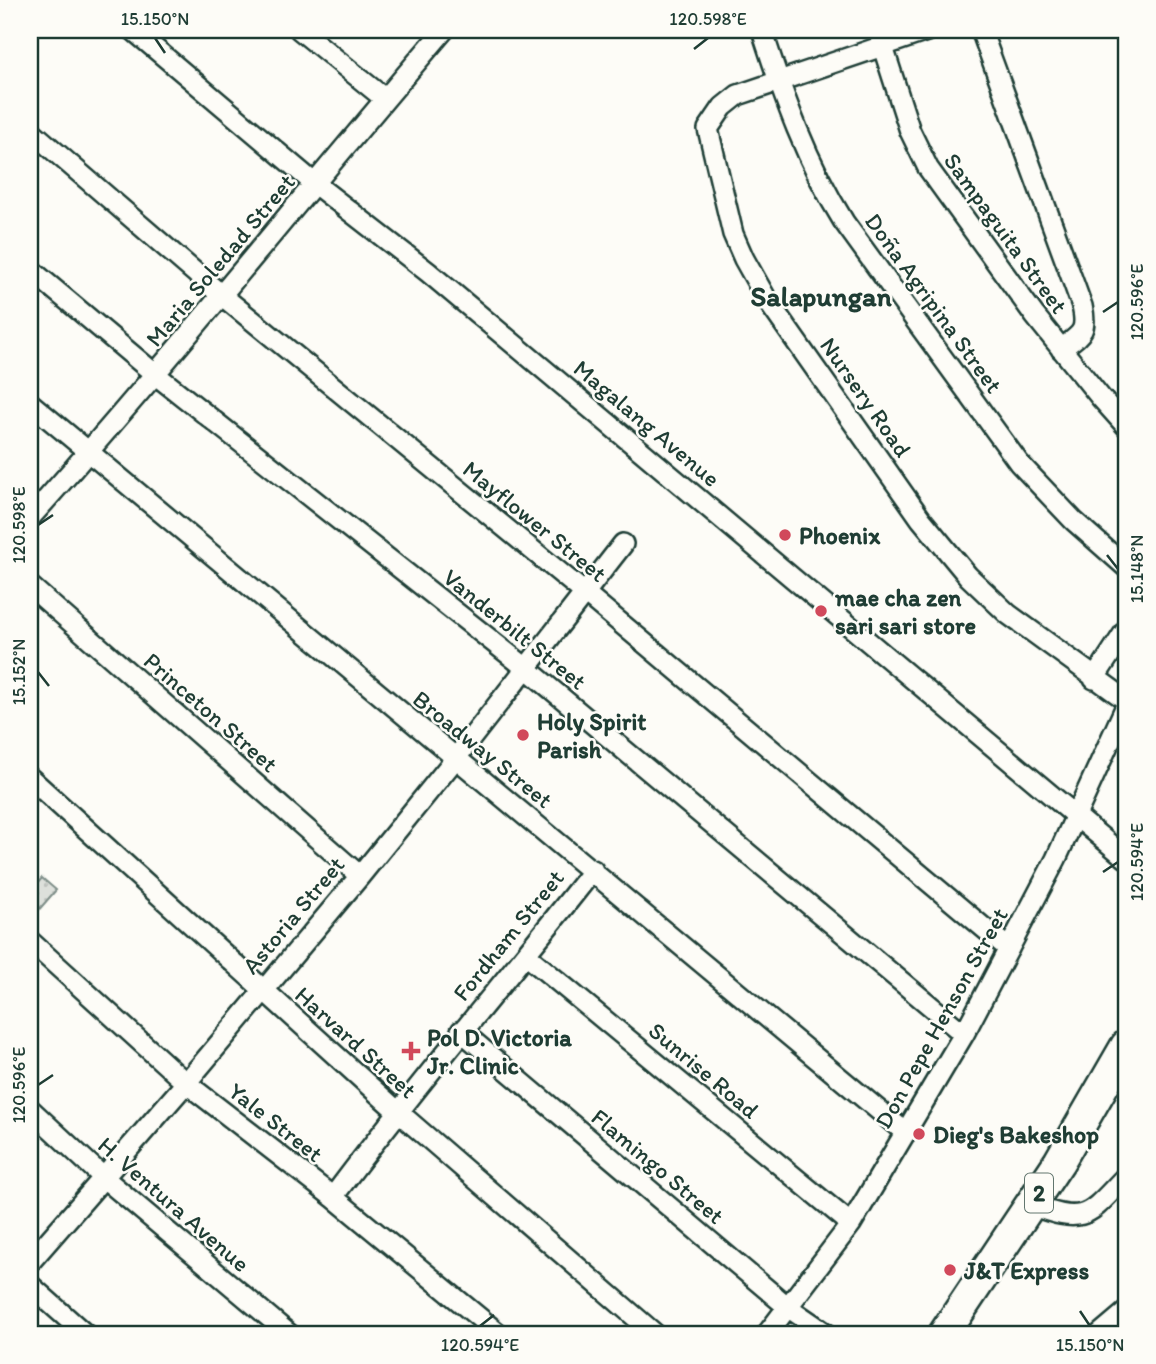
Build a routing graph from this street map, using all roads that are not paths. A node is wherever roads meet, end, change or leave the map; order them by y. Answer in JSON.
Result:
{"nodes":[{"id":1,"x":133,"y":30,"type":"edge"},
{"id":2,"x":300,"y":30,"type":"edge"},
{"id":3,"x":444,"y":30,"type":"edge"},
{"id":4,"x":762,"y":30,"type":"edge"},
{"id":5,"x":930,"y":30,"type":"edge"},
{"id":6,"x":981,"y":30,"type":"edge"},
{"id":7,"x":883,"y":47,"type":"junction"},
{"id":8,"x":778,"y":80,"type":"junction"},
{"id":9,"x":385,"y":99,"type":"junction"},
{"id":10,"x":30,"y":131,"type":"edge"},
{"id":11,"x":315,"y":184,"type":"junction"},
{"id":12,"x":30,"y":269,"type":"edge"},
{"id":13,"x":220,"y":294,"type":"junction"},
{"id":14,"x":1060,"y":349,"type":"junction"},
{"id":15,"x":156,"y":375,"type":"junction"},
{"id":16,"x":30,"y":403,"type":"edge"},
{"id":17,"x":1126,"y":426,"type":"edge"},
{"id":18,"x":88,"y":452,"type":"junction"},
{"id":19,"x":30,"y":518,"type":"edge"},
{"id":20,"x":623,"y":544,"type":"dead end"},
{"id":21,"x":1126,"y":567,"type":"edge"},
{"id":22,"x":30,"y":586,"type":"edge"},
{"id":23,"x":586,"y":594,"type":"junction"},
{"id":24,"x":1126,"y":630,"type":"edge"},
{"id":25,"x":526,"y":668,"type":"junction"},
{"id":26,"x":1094,"y":679,"type":"junction"},
{"id":27,"x":1126,"y":700,"type":"edge"},
{"id":28,"x":1126,"y":706,"type":"edge"},
{"id":29,"x":455,"y":759,"type":"junction"},
{"id":30,"x":30,"y":778,"type":"edge"},
{"id":31,"x":1077,"y":815,"type":"junction"},
{"id":32,"x":1126,"y":858,"type":"edge"},
{"id":33,"x":593,"y":870,"type":"junction"},
{"id":34,"x":360,"y":876,"type":"junction"},
{"id":35,"x":30,"y":941,"type":"edge"},
{"id":36,"x":1010,"y":949,"type":"junction"},
{"id":37,"x":526,"y":955,"type":"junction"},
{"id":38,"x":261,"y":990,"type":"junction"},
{"id":39,"x":461,"y":1031,"type":"junction"},
{"id":40,"x":964,"y":1034,"type":"junction"},
{"id":41,"x":1126,"y":1046,"type":"edge"},
{"id":42,"x":186,"y":1083,"type":"junction"},
{"id":43,"x":30,"y":1109,"type":"edge"},
{"id":44,"x":397,"y":1111,"type":"junction"},
{"id":45,"x":906,"y":1133,"type":"junction"},
{"id":46,"x":1126,"y":1175,"type":"edge"},
{"id":47,"x":104,"y":1178,"type":"junction"},
{"id":48,"x":333,"y":1197,"type":"junction"},
{"id":49,"x":1031,"y":1205,"type":"junction"},
{"id":50,"x":851,"y":1224,"type":"junction"},
{"id":51,"x":30,"y":1262,"type":"edge"},
{"id":52,"x":30,"y":1285,"type":"edge"},
{"id":53,"x":789,"y":1308,"type":"junction"},
{"id":54,"x":1126,"y":1312,"type":"edge"},
{"id":55,"x":85,"y":1334,"type":"edge"},
{"id":56,"x":289,"y":1334,"type":"edge"},
{"id":57,"x":499,"y":1334,"type":"edge"},
{"id":58,"x":655,"y":1334,"type":"edge"},
{"id":59,"x":767,"y":1334,"type":"edge"},
{"id":60,"x":827,"y":1334,"type":"edge"},
{"id":61,"x":944,"y":1334,"type":"edge"},
{"id":62,"x":1100,"y":1334,"type":"edge"}],
"edges":[{"from":1,"to":11,"type":"street","name":"Magalang Avenue"},
{"from":2,"to":9,"type":"street"},
{"from":3,"to":9,"type":"street","name":"Maria Soledad Street"},
{"from":4,"to":8,"type":"street","name":"Doña Agripina Street"},
{"from":5,"to":7,"type":"street"},
{"from":6,"to":14,"type":"street"},
{"from":7,"to":8,"type":"street"},
{"from":7,"to":14,"type":"street","name":"Sampaguita Street"},
{"from":8,"to":21,"type":"street","name":"Doña Agripina Street"},
{"from":8,"to":26,"type":"street","name":"Nursery Road"},
{"from":9,"to":11,"type":"street","name":"Maria Soledad Street"},
{"from":10,"to":13,"type":"street","name":"Mayflower Street"},
{"from":11,"to":13,"type":"street","name":"Maria Soledad Street"},
{"from":11,"to":31,"type":"street","name":"Magalang Avenue"},
{"from":12,"to":15,"type":"street","name":"Vanderbilt Street"},
{"from":13,"to":15,"type":"street","name":"Maria Soledad Street"},
{"from":13,"to":23,"type":"street","name":"Mayflower Street"},
{"from":14,"to":17,"type":"street","name":"Sampaguita Street"},
{"from":15,"to":18,"type":"street","name":"Maria Soledad Street"},
{"from":15,"to":25,"type":"street","name":"Vanderbilt Street"},
{"from":16,"to":18,"type":"street","name":"Broadway Street"},
{"from":18,"to":19,"type":"street","name":"Maria Soledad Street"},
{"from":18,"to":29,"type":"street","name":"Broadway Street"},
{"from":20,"to":23,"type":"street","name":"Astoria Street"},
{"from":22,"to":34,"type":"street","name":"Princeton Street"},
{"from":23,"to":25,"type":"street","name":"Astoria Street"},
{"from":23,"to":36,"type":"street","name":"Mayflower Street"},
{"from":24,"to":26,"type":"street"},
{"from":25,"to":29,"type":"street","name":"Astoria Street"},
{"from":25,"to":40,"type":"street","name":"Vanderbilt Street"},
{"from":26,"to":27,"type":"street","name":"Nursery Road"},
{"from":28,"to":31,"type":"street","name":"Don Pepe Henson Street"},
{"from":29,"to":33,"type":"street","name":"Broadway Street"},
{"from":29,"to":34,"type":"street","name":"Astoria Street"},
{"from":30,"to":38,"type":"street","name":"Harvard Street"},
{"from":31,"to":32,"type":"street","name":"Magalang Avenue"},
{"from":31,"to":36,"type":"street","name":"Don Pepe Henson Street"},
{"from":33,"to":37,"type":"street","name":"Fordham Street"},
{"from":33,"to":45,"type":"street","name":"Broadway Street"},
{"from":34,"to":38,"type":"street","name":"Astoria Street"},
{"from":35,"to":42,"type":"street","name":"Yale Street"},
{"from":36,"to":40,"type":"street","name":"Don Pepe Henson Street"},
{"from":37,"to":39,"type":"street","name":"Fordham Street"},
{"from":37,"to":50,"type":"street","name":"Sunrise Road"},
{"from":38,"to":42,"type":"street","name":"Astoria Street"},
{"from":38,"to":44,"type":"street","name":"Harvard Street"},
{"from":39,"to":44,"type":"street","name":"Fordham Street"},
{"from":39,"to":53,"type":"street","name":"Flamingo Street"},
{"from":40,"to":45,"type":"street","name":"Don Pepe Henson Street"},
{"from":41,"to":49,"type":"highway","number":"2"},
{"from":42,"to":47,"type":"street","name":"Astoria Street"},
{"from":42,"to":48,"type":"street","name":"Yale Street"},
{"from":43,"to":47,"type":"street","name":"H. Ventura Avenue"},
{"from":44,"to":48,"type":"street","name":"Fordham Street"},
{"from":44,"to":58,"type":"street","name":"Harvard Street"},
{"from":45,"to":50,"type":"street","name":"Don Pepe Henson Street"},
{"from":46,"to":49,"type":"street"},
{"from":47,"to":51,"type":"street","name":"Astoria Street"},
{"from":47,"to":56,"type":"street","name":"H. Ventura Avenue"},
{"from":48,"to":57,"type":"street","name":"Yale Street"},
{"from":49,"to":61,"type":"highway","number":"2"},
{"from":50,"to":53,"type":"street","name":"Don Pepe Henson Street"},
{"from":52,"to":55,"type":"street"},
{"from":53,"to":59,"type":"street","name":"Don Pepe Henson Street"},
{"from":53,"to":60,"type":"street","name":"Flamingo Street"},
{"from":54,"to":62,"type":"street"}]}
